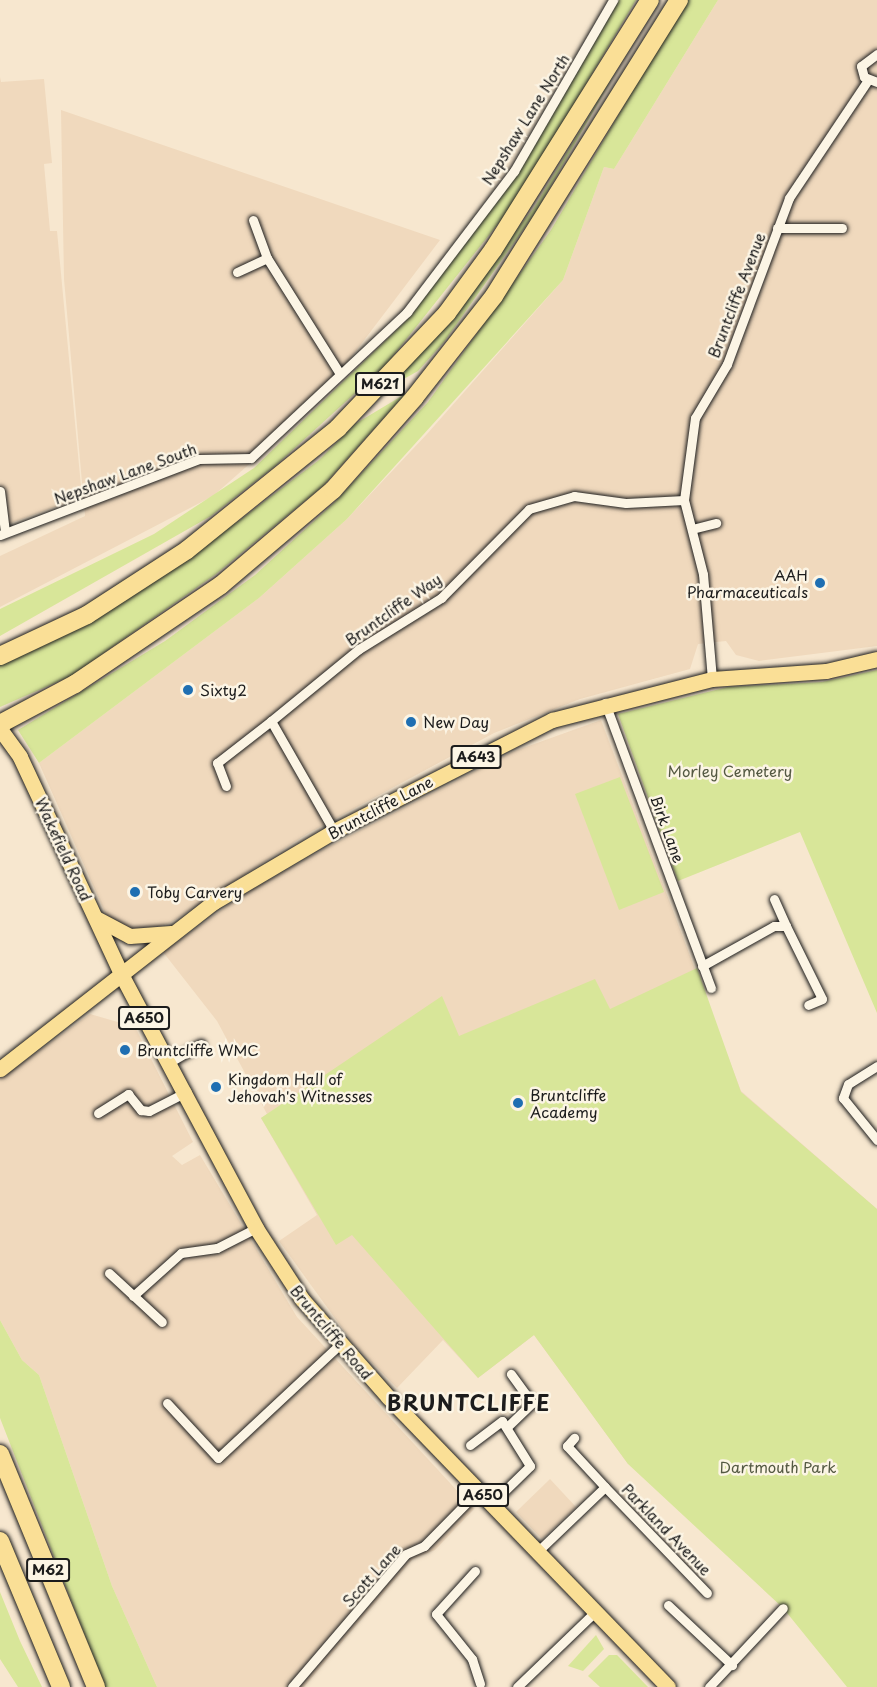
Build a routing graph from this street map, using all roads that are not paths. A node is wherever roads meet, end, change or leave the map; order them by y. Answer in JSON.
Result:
{"nodes":[{"id":1,"x":613,"y":0,"type":"edge"},
{"id":2,"x":650,"y":0,"type":"edge"},
{"id":3,"x":679,"y":0,"type":"edge"},
{"id":4,"x":877,"y":54,"type":"edge"},
{"id":5,"x":872,"y":81,"type":"edge"},
{"id":6,"x":253,"y":220,"type":"dead end"},
{"id":7,"x":777,"y":228,"type":"junction"},
{"id":8,"x":842,"y":228,"type":"dead end"},
{"id":9,"x":267,"y":258,"type":"junction"},
{"id":10,"x":237,"y":272,"type":"dead end"},
{"id":11,"x":433,"y":279,"type":"joint"},
{"id":12,"x":340,"y":374,"type":"junction"},
{"id":13,"x":0,"y":491,"type":"edge"},
{"id":14,"x":684,"y":500,"type":"junction"},
{"id":15,"x":716,"y":523,"type":"dead end"},
{"id":16,"x":692,"y":529,"type":"junction"},
{"id":17,"x":3,"y":534,"type":"edge"},
{"id":18,"x":0,"y":656,"type":"edge"},
{"id":19,"x":877,"y":659,"type":"edge"},
{"id":20,"x":712,"y":679,"type":"junction"},
{"id":21,"x":605,"y":703,"type":"junction"},
{"id":22,"x":271,"y":721,"type":"junction"},
{"id":23,"x":0,"y":724,"type":"edge"},
{"id":24,"x":0,"y":729,"type":"edge"},
{"id":25,"x":226,"y":786,"type":"dead end"},
{"id":26,"x":334,"y":831,"type":"junction"},
{"id":27,"x":774,"y":899,"type":"dead end"},
{"id":28,"x":96,"y":918,"type":"junction"},
{"id":29,"x":786,"y":926,"type":"junction"},
{"id":30,"x":174,"y":933,"type":"junction"},
{"id":31,"x":702,"y":966,"type":"junction"},
{"id":32,"x":121,"y":974,"type":"junction"},
{"id":33,"x":711,"y":988,"type":"dead end"},
{"id":34,"x":808,"y":1005,"type":"dead end"},
{"id":35,"x":201,"y":1044,"type":"dead end"},
{"id":36,"x":168,"y":1063,"type":"junction"},
{"id":37,"x":877,"y":1066,"type":"edge"},
{"id":38,"x":0,"y":1069,"type":"edge"},
{"id":39,"x":184,"y":1093,"type":"junction"},
{"id":40,"x":98,"y":1113,"type":"dead end"},
{"id":41,"x":877,"y":1140,"type":"edge"},
{"id":42,"x":256,"y":1228,"type":"junction"},
{"id":43,"x":109,"y":1273,"type":"dead end"},
{"id":44,"x":133,"y":1296,"type":"junction"},
{"id":45,"x":162,"y":1322,"type":"dead end"},
{"id":46,"x":339,"y":1345,"type":"junction"},
{"id":47,"x":511,"y":1374,"type":"dead end"},
{"id":48,"x":166,"y":1403,"type":"dead end"},
{"id":49,"x":507,"y":1427,"type":"junction"},
{"id":50,"x":574,"y":1438,"type":"dead end"},
{"id":51,"x":470,"y":1445,"type":"dead end"},
{"id":52,"x":0,"y":1454,"type":"edge"},
{"id":53,"x":605,"y":1486,"type":"junction"},
{"id":54,"x":479,"y":1490,"type":"junction"},
{"id":55,"x":491,"y":1504,"type":"junction"},
{"id":56,"x":0,"y":1541,"type":"edge"},
{"id":57,"x":536,"y":1553,"type":"junction"},
{"id":58,"x":474,"y":1571,"type":"dead end"},
{"id":59,"x":707,"y":1593,"type":"dead end"},
{"id":60,"x":668,"y":1605,"type":"dead end"},
{"id":61,"x":783,"y":1608,"type":"dead end"},
{"id":62,"x":594,"y":1613,"type":"junction"},
{"id":63,"x":732,"y":1665,"type":"junction"},
{"id":64,"x":481,"y":1686,"type":"edge"},
{"id":65,"x":61,"y":1687,"type":"edge"},
{"id":66,"x":96,"y":1687,"type":"edge"},
{"id":67,"x":292,"y":1687,"type":"edge"},
{"id":68,"x":518,"y":1687,"type":"edge"},
{"id":69,"x":668,"y":1687,"type":"edge"},
{"id":70,"x":709,"y":1687,"type":"edge"}],
"edges":[{"from":1,"to":11,"type":"street","name":"Nepshaw Lane North"},
{"from":2,"to":18,"type":"highway","number":"M621"},
{"from":3,"to":23,"type":"highway","number":"M621"},
{"from":4,"to":5,"type":"street","name":"Bruntcliffe Avenue"},
{"from":5,"to":7,"type":"street","name":"Bruntcliffe Avenue"},
{"from":6,"to":9,"type":"street"},
{"from":7,"to":8,"type":"street"},
{"from":7,"to":14,"type":"street","name":"Bruntcliffe Avenue"},
{"from":9,"to":10,"type":"street"},
{"from":9,"to":12,"type":"street"},
{"from":11,"to":12,"type":"street","name":"Nepshaw Lane South"},
{"from":12,"to":17,"type":"street","name":"Nepshaw Lane South"},
{"from":13,"to":17,"type":"street"},
{"from":14,"to":16,"type":"street","name":"Bruntcliffe Avenue"},
{"from":14,"to":22,"type":"street","name":"Bruntcliffe Way"},
{"from":15,"to":16,"type":"street"},
{"from":16,"to":20,"type":"street","name":"Bruntcliffe Avenue"},
{"from":19,"to":20,"type":"main road","name":"Bruntcliffe Lane","number":"A643"},
{"from":20,"to":21,"type":"main road","name":"Bruntcliffe Lane","number":"A643"},
{"from":21,"to":26,"type":"main road","name":"Bruntcliffe Lane","number":"A643"},
{"from":21,"to":31,"type":"street","name":"Birk Lane"},
{"from":22,"to":25,"type":"street","name":"Bruntcliffe Way"},
{"from":22,"to":26,"type":"street"},
{"from":24,"to":28,"type":"main road","name":"Wakefield Road","number":"A650"},
{"from":26,"to":30,"type":"main road","name":"Bruntcliffe Lane","number":"A643"},
{"from":27,"to":29,"type":"street"},
{"from":28,"to":30,"type":"main road"},
{"from":28,"to":32,"type":"main road","name":"Wakefield Road","number":"A650"},
{"from":29,"to":31,"type":"street"},
{"from":29,"to":34,"type":"street"},
{"from":30,"to":32,"type":"main road","name":"Bruntcliffe Lane","number":"A643"},
{"from":31,"to":33,"type":"street","name":"Birk Lane"},
{"from":32,"to":36,"type":"main road","name":"Bruntcliffe Road","number":"A650"},
{"from":32,"to":38,"type":"main road","number":"A643"},
{"from":35,"to":36,"type":"street"},
{"from":36,"to":39,"type":"main road","name":"Bruntcliffe Road","number":"A650"},
{"from":37,"to":41,"type":"street"},
{"from":39,"to":40,"type":"street"},
{"from":39,"to":42,"type":"main road","name":"Bruntcliffe Road","number":"A650"},
{"from":42,"to":44,"type":"street"},
{"from":42,"to":46,"type":"main road","name":"Bruntcliffe Road","number":"A650"},
{"from":43,"to":44,"type":"street"},
{"from":44,"to":45,"type":"street"},
{"from":46,"to":48,"type":"street"},
{"from":46,"to":54,"type":"main road","name":"Bruntcliffe Road","number":"A650"},
{"from":47,"to":49,"type":"street"},
{"from":49,"to":51,"type":"street"},
{"from":49,"to":55,"type":"street"},
{"from":50,"to":53,"type":"street","name":"Parkland Avenue"},
{"from":52,"to":66,"type":"highway","number":"M62"},
{"from":53,"to":57,"type":"street","name":"Parkland Avenue"},
{"from":53,"to":59,"type":"street","name":"Parkland Avenue"},
{"from":54,"to":55,"type":"main road","name":"Bruntcliffe Road","number":"A650"},
{"from":54,"to":67,"type":"street","name":"Scott Lane"},
{"from":55,"to":57,"type":"main road","name":"Bruntcliffe Road","number":"A650"},
{"from":56,"to":65,"type":"highway","number":"M62"},
{"from":57,"to":62,"type":"main road","name":"Bruntcliffe Road","number":"A650"},
{"from":58,"to":64,"type":"street"},
{"from":60,"to":63,"type":"street"},
{"from":61,"to":63,"type":"street"},
{"from":62,"to":68,"type":"street"},
{"from":62,"to":69,"type":"main road","name":"Bruntcliffe Road","number":"A650"},
{"from":63,"to":70,"type":"street"}]}
